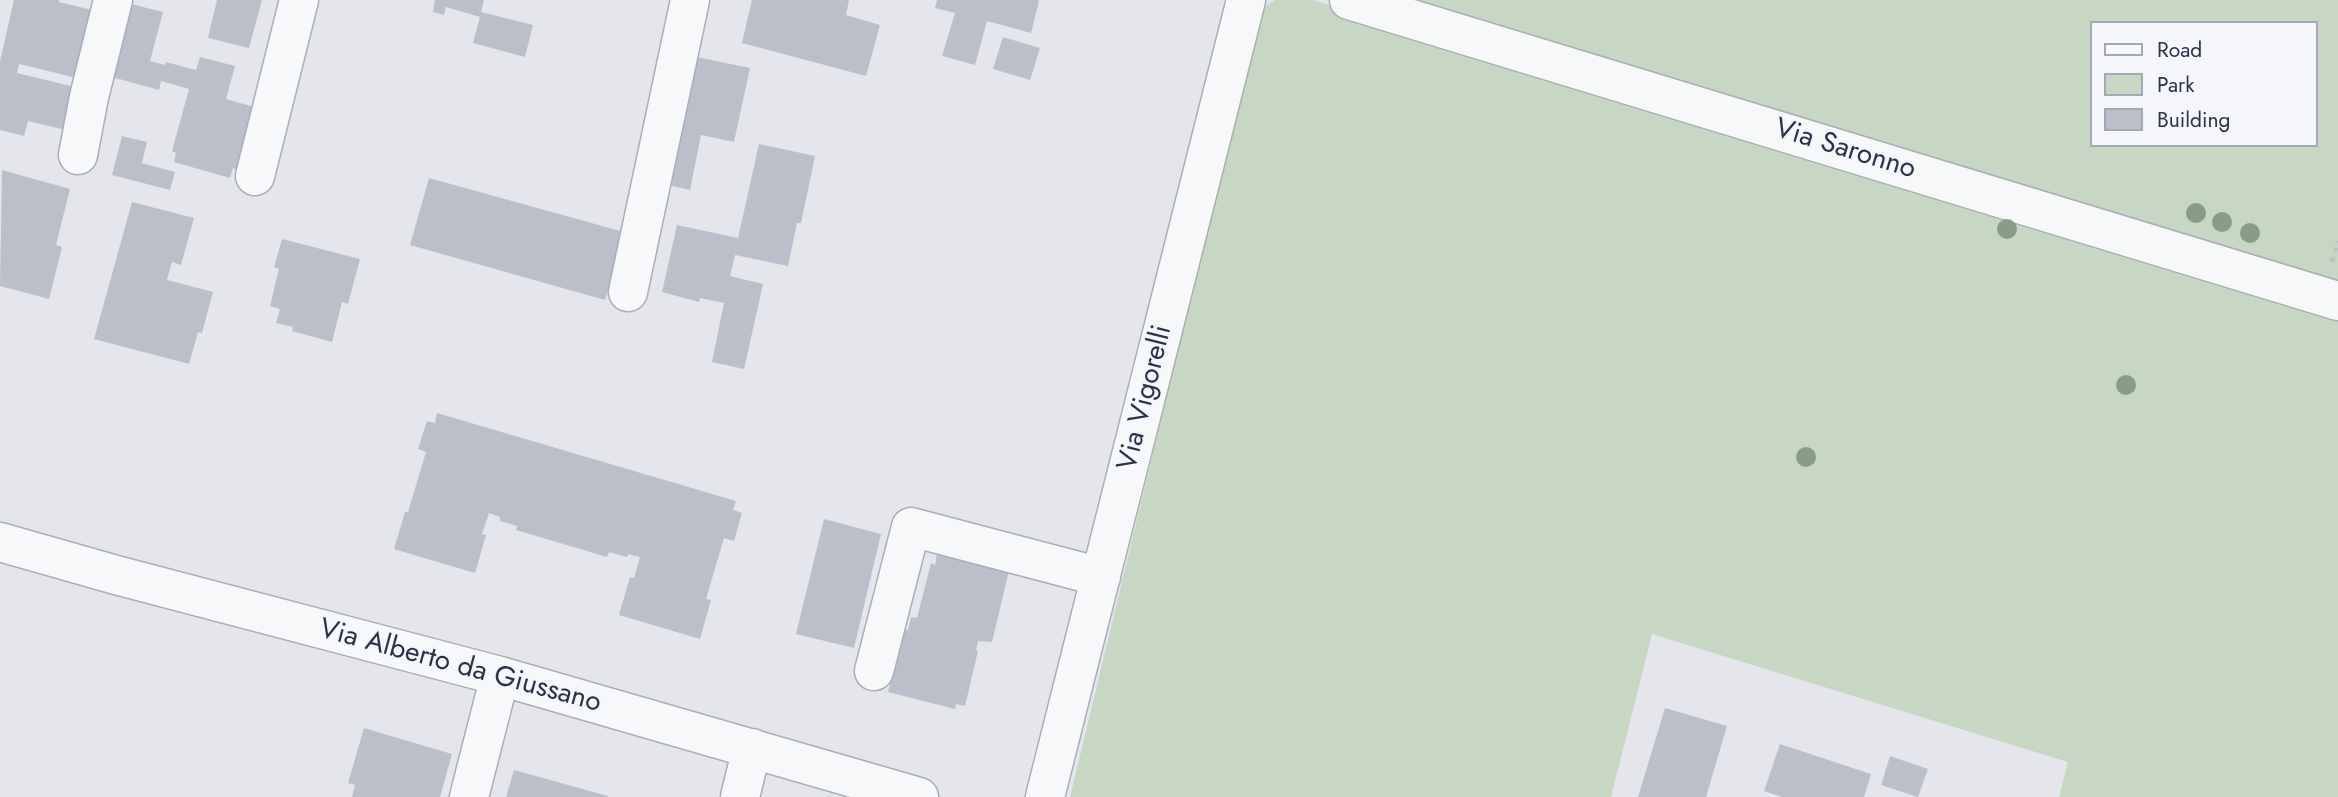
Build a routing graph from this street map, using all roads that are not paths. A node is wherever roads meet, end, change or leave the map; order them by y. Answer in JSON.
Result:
{"nodes":[{"id":1,"x":113,"y":0,"type":"edge"},
{"id":2,"x":299,"y":0,"type":"edge"},
{"id":3,"x":690,"y":0,"type":"edge"},
{"id":4,"x":1246,"y":0,"type":"edge"},
{"id":5,"x":1350,"y":1,"type":"edge"},
{"id":6,"x":78,"y":155,"type":"dead end"},
{"id":7,"x":255,"y":176,"type":"dead end"},
{"id":8,"x":628,"y":292,"type":"dead end"},
{"id":9,"x":2338,"y":301,"type":"edge"},
{"id":10,"x":0,"y":542,"type":"edge"},
{"id":11,"x":1101,"y":577,"type":"junction"},
{"id":12,"x":874,"y":671,"type":"dead end"},
{"id":13,"x":500,"y":676,"type":"junction"},
{"id":14,"x":752,"y":748,"type":"junction"},
{"id":15,"x":469,"y":797,"type":"edge"},
{"id":16,"x":740,"y":797,"type":"edge"},
{"id":17,"x":919,"y":797,"type":"edge"},
{"id":18,"x":1045,"y":797,"type":"edge"}],
"edges":[{"from":1,"to":6,"type":"street"},
{"from":2,"to":7,"type":"street"},
{"from":3,"to":8,"type":"street"},
{"from":4,"to":11,"type":"street","name":"Via Vigorelli"},
{"from":5,"to":9,"type":"street","name":"Via Saronno"},
{"from":10,"to":13,"type":"street","name":"Via Alberto da Giussano"},
{"from":11,"to":12,"type":"street"},
{"from":11,"to":18,"type":"street","name":"Via Vigorelli"},
{"from":13,"to":14,"type":"street","name":"Via Alberto da Giussano"},
{"from":13,"to":15,"type":"street"},
{"from":14,"to":16,"type":"street"},
{"from":14,"to":17,"type":"street","name":"Via Alberto da Giussano"}]}
